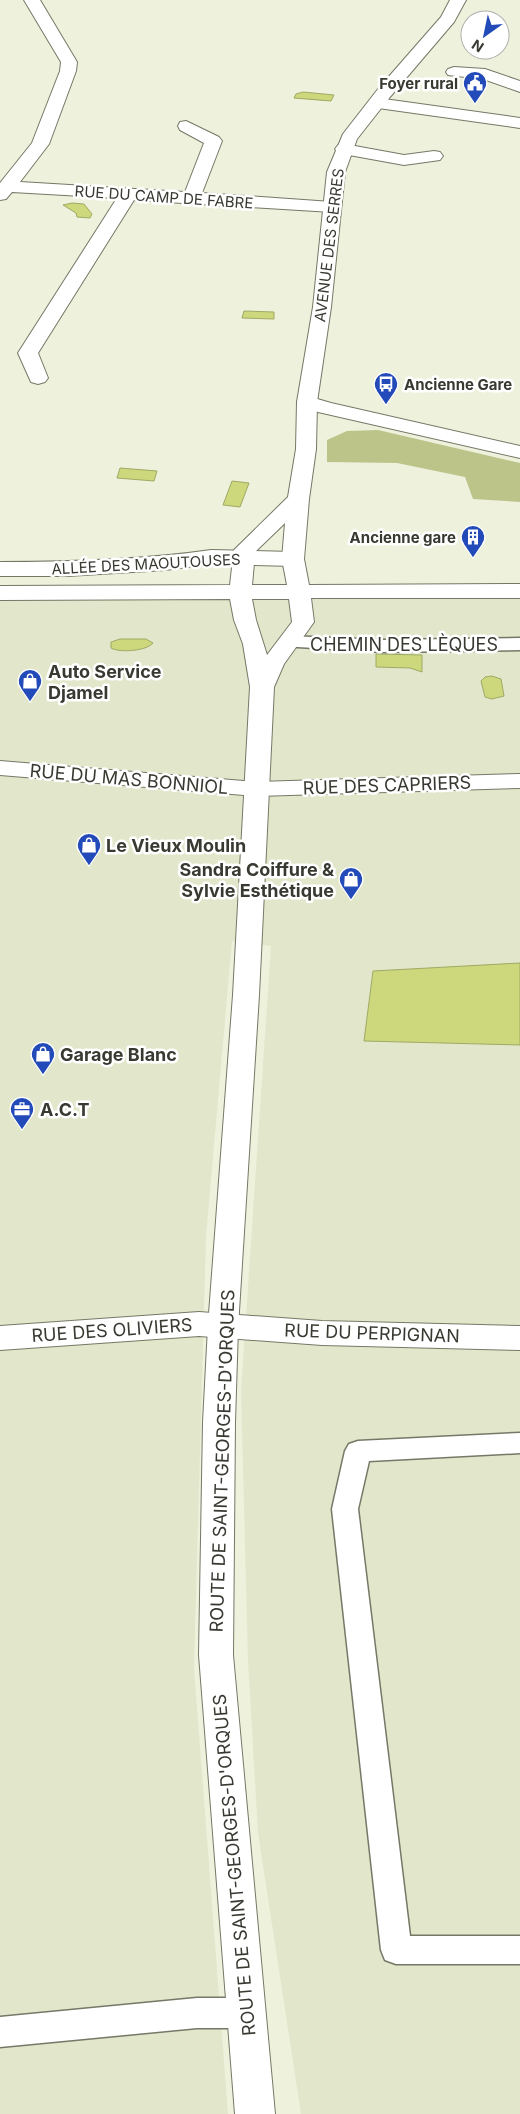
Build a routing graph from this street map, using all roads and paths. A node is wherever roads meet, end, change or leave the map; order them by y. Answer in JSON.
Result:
{"nodes":[{"id":1,"x":32,"y":0,"type":"edge"},
{"id":2,"x":458,"y":0,"type":"edge"},
{"id":3,"x":454,"y":72,"type":"dead end"},
{"id":4,"x":520,"y":87,"type":"edge"},
{"id":5,"x":376,"y":103,"type":"junction"},
{"id":6,"x":517,"y":118,"type":"edge"},
{"id":7,"x":186,"y":126,"type":"dead end"},
{"id":8,"x":344,"y":149,"type":"junction"},
{"id":9,"x":434,"y":156,"type":"dead end"},
{"id":10,"x":5,"y":184,"type":"edge"},
{"id":11,"x":128,"y":195,"type":"junction"},
{"id":12,"x":191,"y":199,"type":"junction"},
{"id":13,"x":332,"y":207,"type":"junction"},
{"id":14,"x":38,"y":378,"type":"dead end"},
{"id":15,"x":307,"y":402,"type":"junction"},
{"id":16,"x":520,"y":452,"type":"edge"},
{"id":17,"x":298,"y":499,"type":"junction"},
{"id":18,"x":242,"y":558,"type":"junction"},
{"id":19,"x":293,"y":559,"type":"junction"},
{"id":20,"x":0,"y":570,"type":"edge"},
{"id":21,"x":520,"y":591,"type":"edge"},
{"id":22,"x":0,"y":592,"type":"edge"},
{"id":23,"x":299,"y":592,"type":"junction"},
{"id":24,"x":240,"y":593,"type":"junction"},
{"id":25,"x":288,"y":642,"type":"junction"},
{"id":26,"x":520,"y":644,"type":"edge"},
{"id":27,"x":262,"y":687,"type":"junction"},
{"id":28,"x":1,"y":770,"type":"edge"},
{"id":29,"x":519,"y":781,"type":"edge"},
{"id":30,"x":257,"y":789,"type":"junction"},
{"id":31,"x":223,"y":1327,"type":"junction"},
{"id":32,"x":0,"y":1338,"type":"edge"},
{"id":33,"x":520,"y":1338,"type":"edge"},
{"id":34,"x":520,"y":1443,"type":"edge"},
{"id":35,"x":520,"y":1950,"type":"edge"},
{"id":36,"x":246,"y":2013,"type":"junction"},
{"id":37,"x":0,"y":2032,"type":"edge"},
{"id":38,"x":255,"y":2114,"type":"edge"}],
"edges":[{"from":1,"to":10,"type":"street"},
{"from":2,"to":5,"type":"street","name":"AVENUE DES SERRES"},
{"from":3,"to":4,"type":"street"},
{"from":5,"to":6,"type":"street"},
{"from":5,"to":8,"type":"street","name":"AVENUE DES SERRES"},
{"from":7,"to":12,"type":"street"},
{"from":8,"to":9,"type":"street"},
{"from":8,"to":13,"type":"street","name":"AVENUE DES SERRES"},
{"from":10,"to":11,"type":"street","name":"RUE DU CAMP DE FABRE"},
{"from":11,"to":12,"type":"street","name":"RUE DU CAMP DE FABRE"},
{"from":11,"to":14,"type":"street"},
{"from":12,"to":13,"type":"street","name":"RUE DU CAMP DE FABRE"},
{"from":13,"to":15,"type":"street","name":"AVENUE DES SERRES"},
{"from":15,"to":16,"type":"street"},
{"from":15,"to":17,"type":"street","name":"AVENUE DES SERRES"},
{"from":17,"to":18,"type":"street"},
{"from":17,"to":19,"type":"street","name":"AVENUE DES SERRES"},
{"from":18,"to":19,"type":"street","name":"ALLÉE DES MAOUTOUSES"},
{"from":18,"to":20,"type":"street","name":"ALLÉE DES MAOUTOUSES"},
{"from":18,"to":24,"type":"street"},
{"from":19,"to":23,"type":"street","name":"AVENUE DES SERRES"},
{"from":21,"to":23,"type":"street"},
{"from":22,"to":24,"type":"street"},
{"from":23,"to":24,"type":"street"},
{"from":23,"to":25,"type":"street","name":"ROUTE DE SAINT-GEORGES-D'ORQUES"},
{"from":24,"to":27,"type":"street","name":"ROUTE DE SAINT-GEORGES-D'ORQUES"},
{"from":25,"to":26,"type":"lane","name":"CHEMIN DES LÈQUES"},
{"from":25,"to":27,"type":"street","name":"ROUTE DE SAINT-GEORGES-D'ORQUES"},
{"from":27,"to":30,"type":"street","name":"ROUTE DE SAINT-GEORGES-D'ORQUES"},
{"from":28,"to":30,"type":"street","name":"RUE DU MAS BONNIOL"},
{"from":29,"to":30,"type":"street","name":"RUE DES CAPRIERS"},
{"from":30,"to":31,"type":"street","name":"ROUTE DE SAINT-GEORGES-D'ORQUES"},
{"from":31,"to":32,"type":"street","name":"RUE DES OLIVIERS"},
{"from":31,"to":33,"type":"street","name":"RUE DU PERPIGNAN"},
{"from":31,"to":36,"type":"street","name":"ROUTE DE SAINT-GEORGES-D'ORQUES"},
{"from":34,"to":35,"type":"lane"},
{"from":36,"to":37,"type":"lane"},
{"from":36,"to":38,"type":"street","name":"ROUTE DE SAINT-GEORGES-D'ORQUES"}]}
